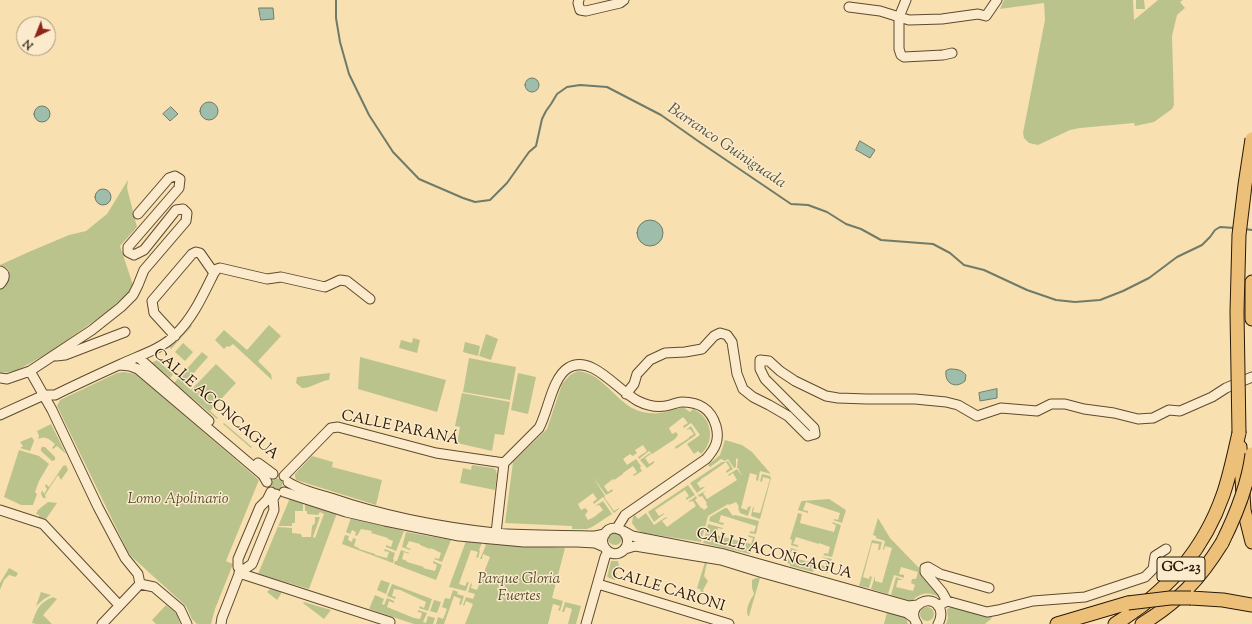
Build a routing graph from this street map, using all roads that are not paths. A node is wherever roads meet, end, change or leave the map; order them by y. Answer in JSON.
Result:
{"nodes":[{"id":1,"x":579,"y":0,"type":"edge"},
{"id":2,"x":624,"y":0,"type":"edge"},
{"id":3,"x":906,"y":0,"type":"edge"},
{"id":4,"x":997,"y":0,"type":"edge"},
{"id":5,"x":849,"y":7,"type":"dead end"},
{"id":6,"x":899,"y":17,"type":"junction"},
{"id":7,"x":952,"y":52,"type":"dead end"},
{"id":8,"x":1252,"y":139,"type":"edge"},
{"id":9,"x":138,"y":214,"type":"dead end"},
{"id":10,"x":0,"y":271,"type":"edge"},
{"id":11,"x":214,"y":273,"type":"junction"},
{"id":12,"x":1252,"y":282,"type":"edge"},
{"id":13,"x":0,"y":284,"type":"edge"},
{"id":14,"x":370,"y":299,"type":"dead end"},
{"id":15,"x":1252,"y":319,"type":"edge"},
{"id":16,"x":125,"y":332,"type":"dead end"},
{"id":17,"x":174,"y":336,"type":"junction"},
{"id":18,"x":53,"y":356,"type":"junction"},
{"id":19,"x":138,"y":357,"type":"junction"},
{"id":20,"x":119,"y":365,"type":"junction"},
{"id":21,"x":30,"y":371,"type":"junction"},
{"id":22,"x":1252,"y":377,"type":"edge"},
{"id":23,"x":0,"y":378,"type":"edge"},
{"id":24,"x":626,"y":394,"type":"junction"},
{"id":25,"x":44,"y":395,"type":"junction"},
{"id":26,"x":0,"y":415,"type":"edge"},
{"id":27,"x":1239,"y":433,"type":"junction"},
{"id":28,"x":1252,"y":454,"type":"edge"},
{"id":29,"x":504,"y":463,"type":"junction"},
{"id":30,"x":270,"y":478,"type":"junction"},
{"id":31,"x":286,"y":479,"type":"junction"},
{"id":32,"x":277,"y":493,"type":"junction"},
{"id":33,"x":263,"y":503,"type":"junction"},
{"id":34,"x":274,"y":508,"type":"junction"},
{"id":35,"x":0,"y":510,"type":"edge"},
{"id":36,"x":620,"y":530,"type":"junction"},
{"id":37,"x":496,"y":533,"type":"junction"},
{"id":38,"x":605,"y":534,"type":"junction"},
{"id":39,"x":1252,"y":542,"type":"edge"},
{"id":40,"x":606,"y":549,"type":"junction"},
{"id":41,"x":625,"y":549,"type":"junction"},
{"id":42,"x":1166,"y":549,"type":"dead end"},
{"id":43,"x":240,"y":571,"type":"junction"},
{"id":44,"x":140,"y":584,"type":"junction"},
{"id":45,"x":598,"y":584,"type":"junction"},
{"id":46,"x":989,"y":588,"type":"dead end"},
{"id":47,"x":947,"y":601,"type":"junction"},
{"id":48,"x":120,"y":605,"type":"junction"},
{"id":49,"x":1251,"y":605,"type":"edge"},
{"id":50,"x":917,"y":606,"type":"junction"},
{"id":51,"x":938,"y":606,"type":"junction"},
{"id":52,"x":915,"y":621,"type":"edge"},
{"id":53,"x":390,"y":622,"type":"dead end"},
{"id":54,"x":102,"y":624,"type":"edge"},
{"id":55,"x":188,"y":624,"type":"edge"},
{"id":56,"x":221,"y":624,"type":"edge"},
{"id":57,"x":586,"y":624,"type":"edge"},
{"id":58,"x":730,"y":624,"type":"edge"},
{"id":59,"x":938,"y":624,"type":"edge"},
{"id":60,"x":1057,"y":624,"type":"edge"},
{"id":61,"x":1115,"y":624,"type":"edge"},
{"id":62,"x":1142,"y":624,"type":"edge"}],
"edges":[{"from":1,"to":2,"type":"street"},
{"from":3,"to":6,"type":"street"},
{"from":4,"to":6,"type":"street"},
{"from":5,"to":6,"type":"street"},
{"from":6,"to":7,"type":"street"},
{"from":8,"to":27,"type":"highway","bridge":true},
{"from":9,"to":18,"type":"street"},
{"from":10,"to":13,"type":"street"},
{"from":11,"to":14,"type":"street"},
{"from":11,"to":17,"type":"street"},
{"from":11,"to":17,"type":"street"},
{"from":12,"to":15,"type":"highway"},
{"from":16,"to":18,"type":"street"},
{"from":17,"to":19,"type":"street"},
{"from":18,"to":21,"type":"street"},
{"from":19,"to":20,"type":"street"},
{"from":19,"to":30,"type":"street","name":"CALLE ACONCAGUA"},
{"from":20,"to":25,"type":"street"},
{"from":20,"to":30,"type":"street","name":"CALLE ACONCAGUA"},
{"from":21,"to":23,"type":"street"},
{"from":21,"to":25,"type":"street"},
{"from":22,"to":24,"type":"street"},
{"from":24,"to":29,"type":"street"},
{"from":24,"to":36,"type":"street"},
{"from":25,"to":26,"type":"street"},
{"from":25,"to":44,"type":"street"},
{"from":27,"to":39,"type":"highway","bridge":true},
{"from":27,"to":61,"type":"highway","number":"GC-23"},
{"from":28,"to":62,"type":"highway","number":"GC-23","bridge":true},
{"from":29,"to":31,"type":"street","name":"CALLE PARANÁ"},
{"from":29,"to":37,"type":"street"},
{"from":30,"to":31,"type":"street"},
{"from":30,"to":32,"type":"street"},
{"from":31,"to":32,"type":"street"},
{"from":31,"to":37,"type":"street"},
{"from":32,"to":33,"type":"street"},
{"from":32,"to":34,"type":"street"},
{"from":32,"to":40,"type":"street"},
{"from":33,"to":34,"type":"street"},
{"from":33,"to":43,"type":"street"},
{"from":34,"to":43,"type":"street"},
{"from":35,"to":48,"type":"street"},
{"from":36,"to":38,"type":"street"},
{"from":36,"to":41,"type":"street"},
{"from":36,"to":50,"type":"street","name":"CALLE ACONCAGUA"},
{"from":37,"to":38,"type":"street"},
{"from":38,"to":40,"type":"street"},
{"from":40,"to":41,"type":"street"},
{"from":40,"to":45,"type":"street"},
{"from":41,"to":52,"type":"street","name":"CALLE ACONCAGUA"},
{"from":42,"to":47,"type":"street"},
{"from":43,"to":53,"type":"street"},
{"from":43,"to":56,"type":"street"},
{"from":44,"to":48,"type":"street"},
{"from":44,"to":55,"type":"street"},
{"from":45,"to":57,"type":"street"},
{"from":45,"to":58,"type":"street","name":"CALLE CARONI"},
{"from":46,"to":47,"type":"street"},
{"from":47,"to":51,"type":"street"},
{"from":48,"to":54,"type":"street"},
{"from":49,"to":60,"type":"highway","bridge":true},
{"from":50,"to":51,"type":"street","name":"CALLE ACONCAGUA"},
{"from":50,"to":52,"type":"street"},
{"from":51,"to":59,"type":"street"}]}
